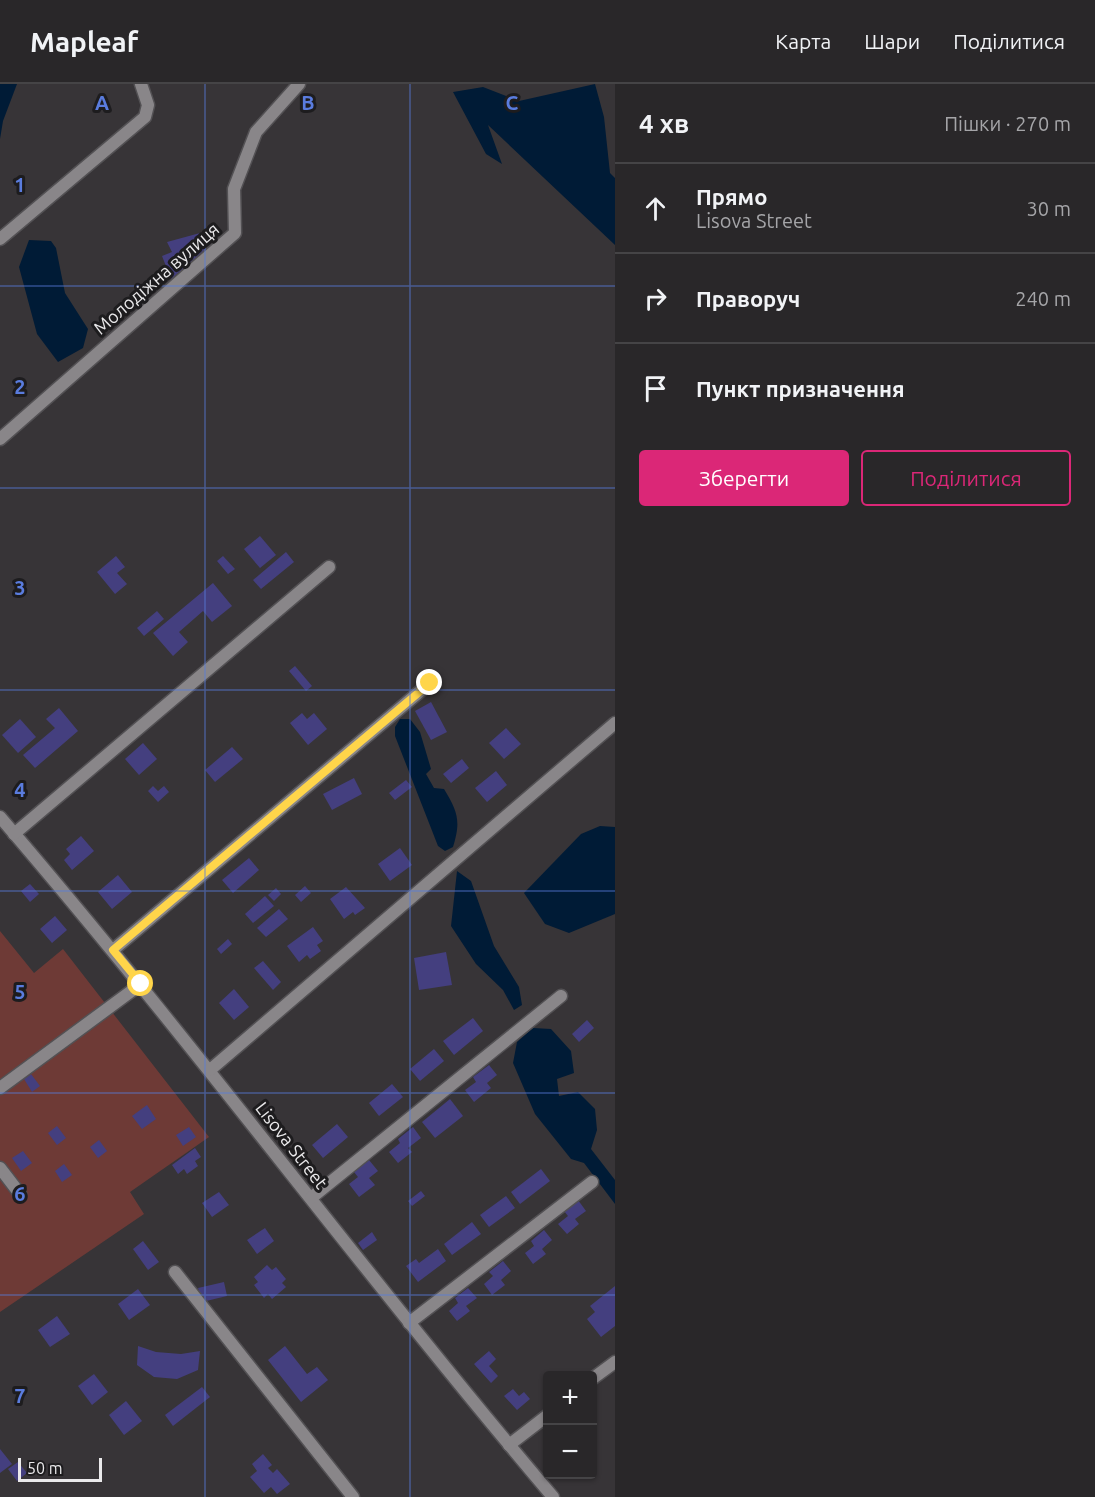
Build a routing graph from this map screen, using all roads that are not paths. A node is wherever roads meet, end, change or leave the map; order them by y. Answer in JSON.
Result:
{"nodes":[{"id":1,"x":141,"y":84,"type":"edge"},
{"id":2,"x":299,"y":84,"type":"edge"},
{"id":3,"x":0,"y":238,"type":"edge"},
{"id":4,"x":0,"y":439,"type":"edge"},
{"id":5,"x":329,"y":567,"type":"dead end"},
{"id":6,"x":430,"y":683,"type":"dead end"},
{"id":7,"x":615,"y":723,"type":"edge"},
{"id":8,"x":0,"y":817,"type":"edge"},
{"id":9,"x":15,"y":834,"type":"junction"},
{"id":10,"x":113,"y":950,"type":"junction"},
{"id":11,"x":141,"y":984,"type":"junction"},
{"id":12,"x":561,"y":996,"type":"dead end"},
{"id":13,"x":210,"y":1070,"type":"junction"},
{"id":14,"x":0,"y":1088,"type":"edge"},
{"id":15,"x":0,"y":1168,"type":"edge"},
{"id":16,"x":592,"y":1182,"type":"dead end"},
{"id":17,"x":20,"y":1194,"type":"dead end"},
{"id":18,"x":311,"y":1198,"type":"junction"},
{"id":19,"x":175,"y":1272,"type":"dead end"},
{"id":20,"x":409,"y":1323,"type":"junction"},
{"id":21,"x":615,"y":1362,"type":"edge"},
{"id":22,"x":597,"y":1376,"type":"edge"},
{"id":23,"x":543,"y":1419,"type":"edge"},
{"id":24,"x":509,"y":1445,"type":"junction"},
{"id":25,"x":353,"y":1497,"type":"edge"},
{"id":26,"x":553,"y":1497,"type":"edge"}],
"edges":[{"from":1,"to":3,"type":"street"},
{"from":2,"to":4,"type":"street","name":"Молодіжна вулиця"},
{"from":5,"to":9,"type":"street"},
{"from":6,"to":10,"type":"street"},
{"from":7,"to":13,"type":"street"},
{"from":8,"to":9,"type":"street","name":"Lisova Street"},
{"from":9,"to":10,"type":"street","name":"Lisova Street"},
{"from":10,"to":11,"type":"street","name":"Lisova Street"},
{"from":11,"to":13,"type":"street","name":"Lisova Street"},
{"from":11,"to":14,"type":"street"},
{"from":12,"to":18,"type":"street"},
{"from":13,"to":18,"type":"street","name":"Lisova Street"},
{"from":15,"to":17,"type":"street"},
{"from":16,"to":20,"type":"street"},
{"from":18,"to":20,"type":"street","name":"Lisova Street"},
{"from":19,"to":25,"type":"street"},
{"from":20,"to":24,"type":"street","name":"Lisova Street"},
{"from":21,"to":22,"type":"street"},
{"from":23,"to":24,"type":"street"},
{"from":24,"to":26,"type":"street","name":"Lisova Street"}]}
